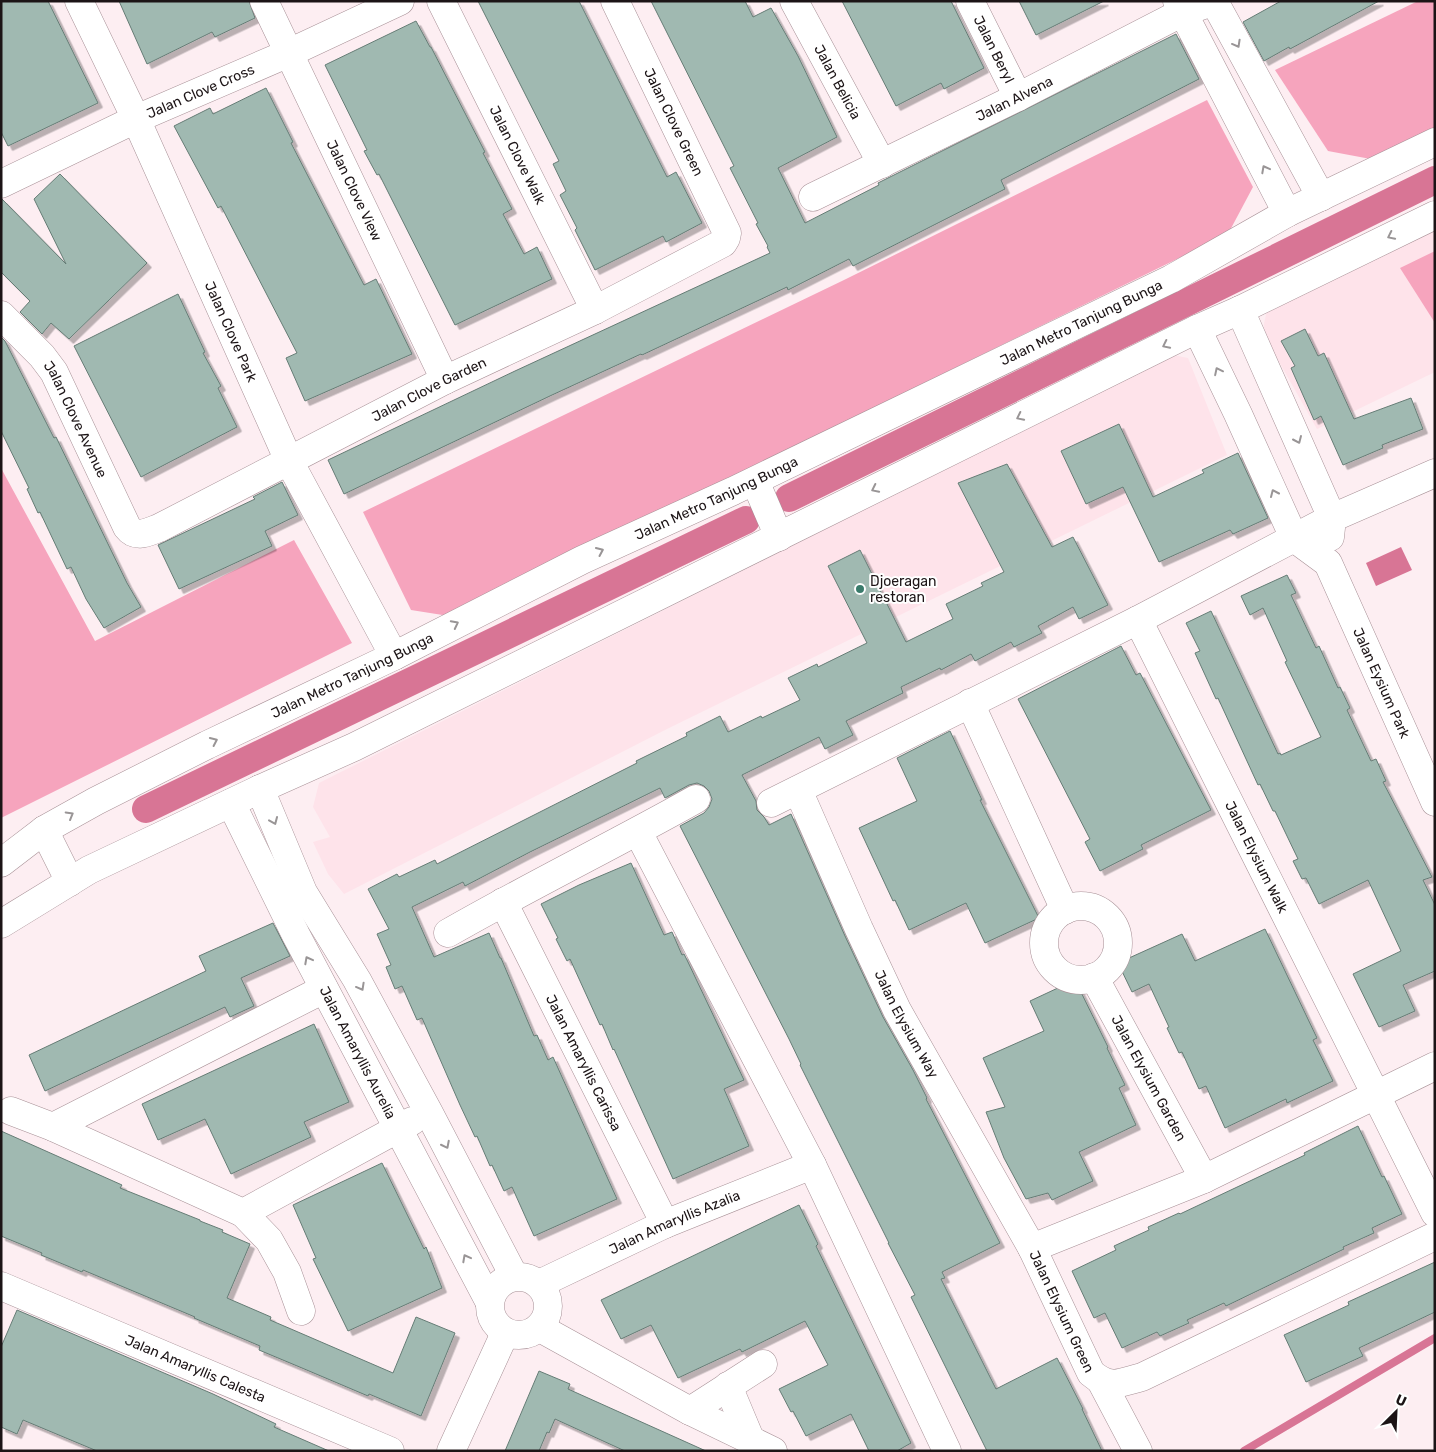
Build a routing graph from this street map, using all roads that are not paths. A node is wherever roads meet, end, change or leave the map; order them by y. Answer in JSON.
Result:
{"nodes":[{"id":1,"x":79,"y":1,"type":"edge"},
{"id":2,"x":264,"y":1,"type":"edge"},
{"id":3,"x":400,"y":1,"type":"edge"},
{"id":4,"x":441,"y":1,"type":"edge"},
{"id":5,"x":615,"y":1,"type":"edge"},
{"id":6,"x":794,"y":1,"type":"edge"},
{"id":7,"x":970,"y":1,"type":"edge"},
{"id":8,"x":1214,"y":1,"type":"edge"},
{"id":9,"x":1180,"y":7,"type":"edge"},
{"id":10,"x":289,"y":54,"type":"junction"},
{"id":11,"x":1018,"y":97,"type":"junction"},
{"id":12,"x":136,"y":119,"type":"junction"},
{"id":13,"x":1435,"y":142,"type":"edge"},
{"id":14,"x":882,"y":164,"type":"junction"},
{"id":15,"x":1,"y":184,"type":"edge"},
{"id":16,"x":814,"y":197,"type":"dead end"},
{"id":17,"x":1321,"y":197,"type":"junction"},
{"id":18,"x":1288,"y":212,"type":"junction"},
{"id":19,"x":1435,"y":215,"type":"edge"},
{"id":20,"x":723,"y":243,"type":"joint"},
{"id":21,"x":594,"y":310,"type":"junction"},
{"id":22,"x":1240,"y":310,"type":"junction"},
{"id":23,"x":1,"y":315,"type":"edge"},
{"id":24,"x":1197,"y":329,"type":"junction"},
{"id":25,"x":445,"y":380,"type":"junction"},
{"id":26,"x":289,"y":461,"type":"junction"},
{"id":27,"x":1435,"y":473,"type":"edge"},
{"id":28,"x":755,"y":481,"type":"junction"},
{"id":29,"x":1332,"y":518,"type":"junction"},
{"id":30,"x":134,"y":533,"type":"joint"},
{"id":31,"x":779,"y":537,"type":"junction"},
{"id":32,"x":1294,"y":538,"type":"junction"},
{"id":33,"x":1328,"y":563,"type":"junction"},
{"id":34,"x":1138,"y":620,"type":"junction"},
{"id":35,"x":394,"y":656,"type":"junction"},
{"id":36,"x":970,"y":703,"type":"junction"},
{"id":37,"x":260,"y":789,"type":"junction"},
{"id":38,"x":798,"y":790,"type":"junction"},
{"id":39,"x":696,"y":798,"type":"dead end"},
{"id":40,"x":1435,"y":802,"type":"edge"},
{"id":41,"x":230,"y":803,"type":"junction"},
{"id":42,"x":771,"y":803,"type":"dead end"},
{"id":43,"x":44,"y":830,"type":"junction"},
{"id":44,"x":638,"y":832,"type":"junction"},
{"id":45,"x":1,"y":863,"type":"edge"},
{"id":46,"x":70,"y":882,"type":"junction"},
{"id":47,"x":290,"y":894,"type":"junction"},
{"id":48,"x":503,"y":902,"type":"junction"},
{"id":49,"x":1065,"y":910,"type":"junction"},
{"id":50,"x":1,"y":924,"type":"edge"},
{"id":51,"x":448,"y":933,"type":"dead end"},
{"id":52,"x":1094,"y":977,"type":"junction"},
{"id":53,"x":324,"y":989,"type":"junction"},
{"id":54,"x":1435,"y":1066,"type":"edge"},
{"id":55,"x":1377,"y":1094,"type":"junction"},
{"id":56,"x":11,"y":1111,"type":"dead end"},
{"id":57,"x":429,"y":1113,"type":"junction"},
{"id":58,"x":52,"y":1127,"type":"junction"},
{"id":59,"x":397,"y":1129,"type":"junction"},
{"id":60,"x":812,"y":1165,"type":"junction"},
{"id":61,"x":1204,"y":1179,"type":"junction"},
{"id":62,"x":243,"y":1213,"type":"junction"},
{"id":63,"x":1435,"y":1213,"type":"edge"},
{"id":64,"x":665,"y":1224,"type":"junction"},
{"id":65,"x":1435,"y":1236,"type":"edge"},
{"id":66,"x":1032,"y":1248,"type":"junction"},
{"id":67,"x":526,"y":1280,"type":"junction"},
{"id":68,"x":1,"y":1286,"type":"edge"},
{"id":69,"x":489,"y":1301,"type":"junction"},
{"id":70,"x":301,"y":1312,"type":"dead end"},
{"id":71,"x":540,"y":1328,"type":"junction"},
{"id":72,"x":505,"y":1332,"type":"junction"},
{"id":73,"x":764,"y":1364,"type":"dead end"},
{"id":74,"x":1101,"y":1381,"type":"junction"},
{"id":75,"x":728,"y":1386,"type":"junction"},
{"id":76,"x":690,"y":1411,"type":"junction"},
{"id":77,"x":762,"y":1446,"type":"edge"},
{"id":78,"x":390,"y":1451,"type":"edge"},
{"id":79,"x":451,"y":1451,"type":"edge"},
{"id":80,"x":947,"y":1451,"type":"edge"},
{"id":81,"x":1138,"y":1451,"type":"edge"}],
"edges":[{"from":1,"to":12,"type":"street","name":"Jalan Clove Park"},
{"from":2,"to":10,"type":"street","name":"Jalan Clove View"},
{"from":3,"to":10,"type":"street","name":"Jalan Clove Cross"},
{"from":4,"to":21,"type":"street","name":"Jalan Clove Walk"},
{"from":5,"to":20,"type":"street","name":"Jalan Clove Green"},
{"from":6,"to":14,"type":"street","name":"Jalan Belicia"},
{"from":7,"to":11,"type":"street","name":"Jalan Beryl"},
{"from":8,"to":9,"type":"street","name":"Jalan Alvena"},
{"from":8,"to":17,"type":"street","one_way":true},
{"from":9,"to":11,"type":"street","name":"Jalan Alvena"},
{"from":18,"to":9,"type":"street","one_way":true},
{"from":10,"to":12,"type":"street","name":"Jalan Clove Cross"},
{"from":10,"to":25,"type":"street","name":"Jalan Clove View"},
{"from":11,"to":14,"type":"street","name":"Jalan Alvena"},
{"from":12,"to":15,"type":"street","name":"Jalan Clove Cross"},
{"from":12,"to":26,"type":"street","name":"Jalan Clove Park"},
{"from":13,"to":17,"type":"street","name":"Jalan Metro Tanjung Bunga"},
{"from":14,"to":16,"type":"street","name":"Jalan Alvena"},
{"from":17,"to":18,"type":"street","name":"Jalan Metro Tanjung Bunga"},
{"from":18,"to":28,"type":"street","name":"Jalan Metro Tanjung Bunga"},
{"from":19,"to":22,"type":"street","one_way":true},
{"from":20,"to":21,"type":"street","name":"Jalan Clove Garden"},
{"from":21,"to":25,"type":"street","name":"Jalan Clove Garden"},
{"from":22,"to":24,"type":"street"},
{"from":22,"to":29,"type":"street","one_way":true},
{"from":23,"to":30,"type":"street","name":"Jalan Clove Avenue"},
{"from":24,"to":31,"type":"street","one_way":true},
{"from":32,"to":24,"type":"street","one_way":true},
{"from":25,"to":26,"type":"street","name":"Jalan Clove Garden"},
{"from":26,"to":30,"type":"street","name":"Jalan Clove Garden"},
{"from":26,"to":35,"type":"street","name":"Jalan Clove Park"},
{"from":27,"to":29,"type":"street"},
{"from":28,"to":31,"type":"street"},
{"from":35,"to":28,"type":"street","name":"Jalan Metro Tanjung Bunga","one_way":true},
{"from":29,"to":32,"type":"street"},
{"from":29,"to":33,"type":"street"},
{"from":31,"to":37,"type":"street"},
{"from":32,"to":33,"type":"street"},
{"from":32,"to":34,"type":"street"},
{"from":33,"to":40,"type":"street","name":"Jalan Eysium Park"},
{"from":34,"to":36,"type":"street"},
{"from":34,"to":55,"type":"street","name":"Jalan Elysium Walk"},
{"from":43,"to":35,"type":"street","name":"Jalan Metro Tanjung Bunga","one_way":true},
{"from":36,"to":38,"type":"street"},
{"from":36,"to":49,"type":"street"},
{"from":37,"to":41,"type":"street"},
{"from":37,"to":47,"type":"street","name":"Jalan Amaryllis Aurelia","one_way":true},
{"from":38,"to":42,"type":"street"},
{"from":38,"to":66,"type":"street","name":"Jalan Elysium Way"},
{"from":39,"to":44,"type":"street"},
{"from":41,"to":46,"type":"street"},
{"from":41,"to":47,"type":"street","name":"Jalan Amaryllis Aurelia"},
{"from":43,"to":45,"type":"street","name":"Jalan Metro Tanjung Bunga"},
{"from":43,"to":46,"type":"street"},
{"from":44,"to":48,"type":"street"},
{"from":44,"to":60,"type":"street"},
{"from":46,"to":50,"type":"street"},
{"from":53,"to":47,"type":"street","name":"Jalan Amaryllis Aurelia","one_way":true},
{"from":47,"to":57,"type":"street","name":"Jalan Amaryllis Aurelia","one_way":true},
{"from":48,"to":51,"type":"street"},
{"from":48,"to":64,"type":"street","name":"Jalan Amaryllis Carissa"},
{"from":49,"to":52,"type":"street"},
{"from":49,"to":52,"type":"street"},
{"from":52,"to":61,"type":"street","name":"Jalan Elysium Garden"},
{"from":53,"to":58,"type":"street"},
{"from":53,"to":59,"type":"street","name":"Jalan Amaryllis Aurelia"},
{"from":54,"to":55,"type":"street","name":"Jalan Elysium Green"},
{"from":55,"to":61,"type":"street","name":"Jalan Elysium Green"},
{"from":55,"to":63,"type":"street"},
{"from":56,"to":58,"type":"street"},
{"from":57,"to":59,"type":"street"},
{"from":57,"to":67,"type":"street","name":"Jalan Amaryllis Aurelia","one_way":true},
{"from":58,"to":62,"type":"street"},
{"from":59,"to":62,"type":"street"},
{"from":69,"to":59,"type":"street","name":"Jalan Amaryllis Aurelia","one_way":true},
{"from":60,"to":64,"type":"street","name":"Jalan Amaryllis Azalia"},
{"from":60,"to":80,"type":"street"},
{"from":61,"to":66,"type":"street","name":"Jalan Elysium Green"},
{"from":62,"to":70,"type":"street"},
{"from":64,"to":67,"type":"street","name":"Jalan Amaryllis Azalia"},
{"from":65,"to":74,"type":"street","name":"Jalan Elysium Green"},
{"from":66,"to":74,"type":"street","name":"Jalan Elysium Green"},
{"from":67,"to":69,"type":"street"},
{"from":67,"to":71,"type":"street"},
{"from":68,"to":78,"type":"street","name":"Jalan Amaryllis Calesta"},
{"from":69,"to":72,"type":"street"},
{"from":71,"to":72,"type":"street"},
{"from":71,"to":76,"type":"street"},
{"from":72,"to":79,"type":"street"},
{"from":73,"to":75,"type":"street"},
{"from":74,"to":81,"type":"street"},
{"from":75,"to":76,"type":"street"},
{"from":75,"to":77,"type":"street"},
{"from":76,"to":77,"type":"street"}]}
